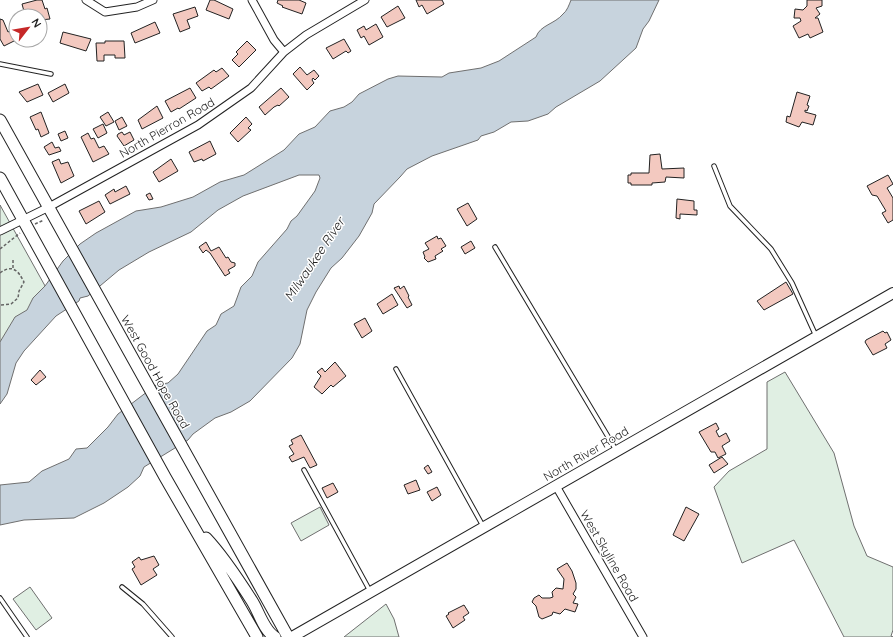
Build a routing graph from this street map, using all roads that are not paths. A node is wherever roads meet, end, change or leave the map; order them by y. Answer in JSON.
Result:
{"nodes":[{"id":1,"x":86,"y":0,"type":"edge"},
{"id":2,"x":153,"y":0,"type":"edge"},
{"id":3,"x":252,"y":0,"type":"edge"},
{"id":4,"x":365,"y":0,"type":"edge"},
{"id":5,"x":284,"y":52,"type":"junction"},
{"id":6,"x":0,"y":64,"type":"edge"},
{"id":7,"x":51,"y":74,"type":"dead end"},
{"id":8,"x":0,"y":120,"type":"edge"},
{"id":9,"x":714,"y":166,"type":"dead end"},
{"id":10,"x":0,"y":178,"type":"edge"},
{"id":11,"x":49,"y":207,"type":"junction"},
{"id":12,"x":22,"y":219,"type":"junction"},
{"id":13,"x":0,"y":232,"type":"edge"},
{"id":14,"x":495,"y":247,"type":"dead end"},
{"id":15,"x":893,"y":293,"type":"edge"},
{"id":16,"x":816,"y":337,"type":"junction"},
{"id":17,"x":396,"y":369,"type":"dead end"},
{"id":18,"x":616,"y":451,"type":"junction"},
{"id":19,"x":304,"y":470,"type":"dead end"},
{"id":20,"x":556,"y":486,"type":"junction"},
{"id":21,"x":193,"y":524,"type":"junction"},
{"id":22,"x":484,"y":527,"type":"junction"},
{"id":23,"x":122,"y":587,"type":"dead end"},
{"id":24,"x":370,"y":592,"type":"junction"},
{"id":25,"x":0,"y":598,"type":"edge"},
{"id":26,"x":27,"y":637,"type":"edge"},
{"id":27,"x":172,"y":637,"type":"edge"},
{"id":28,"x":257,"y":637,"type":"edge"},
{"id":29,"x":275,"y":637,"type":"edge"},
{"id":30,"x":288,"y":637,"type":"edge"},
{"id":31,"x":292,"y":637,"type":"edge"},
{"id":32,"x":642,"y":637,"type":"edge"}],
"edges":[{"from":1,"to":2,"type":"street"},
{"from":3,"to":5,"type":"street"},
{"from":4,"to":5,"type":"street","name":"North Pierron Road"},
{"from":5,"to":11,"type":"street","name":"North Pierron Road"},
{"from":6,"to":7,"type":"lane"},
{"from":8,"to":11,"type":"main road","name":"West Good Hope Road"},
{"from":9,"to":16,"type":"lane"},
{"from":10,"to":12,"type":"main road"},
{"from":11,"to":12,"type":"street","name":"North Pierron Road"},
{"from":11,"to":30,"type":"main road","name":"West Good Hope Road"},
{"from":12,"to":13,"type":"street","name":"North Pierron Road"},
{"from":12,"to":21,"type":"main road"},
{"from":14,"to":18,"type":"lane"},
{"from":15,"to":16,"type":"street","name":"North River Road"},
{"from":16,"to":18,"type":"street","name":"North River Road"},
{"from":17,"to":22,"type":"lane"},
{"from":18,"to":20,"type":"street","name":"North River Road"},
{"from":19,"to":24,"type":"lane"},
{"from":20,"to":22,"type":"street","name":"North River Road"},
{"from":20,"to":32,"type":"street","name":"West Skyline Road"},
{"from":21,"to":28,"type":"main road"},
{"from":21,"to":29,"type":"main road"},
{"from":22,"to":24,"type":"street","name":"North River Road"},
{"from":23,"to":27,"type":"lane"},
{"from":24,"to":31,"type":"street","name":"North River Road"},
{"from":25,"to":26,"type":"lane"}]}
